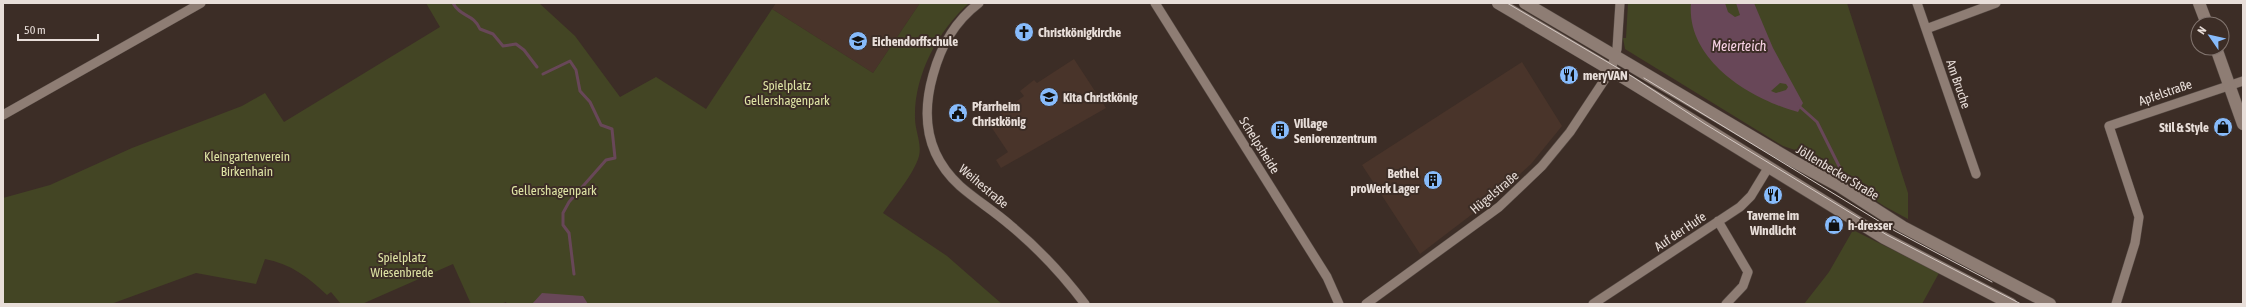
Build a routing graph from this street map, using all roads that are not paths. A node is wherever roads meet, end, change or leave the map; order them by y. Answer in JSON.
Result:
{"nodes":[{"id":1,"x":201,"y":3,"type":"edge"},
{"id":2,"x":979,"y":3,"type":"edge"},
{"id":3,"x":1155,"y":3,"type":"edge"},
{"id":4,"x":1498,"y":3,"type":"edge"},
{"id":5,"x":1525,"y":3,"type":"edge"},
{"id":6,"x":1620,"y":3,"type":"edge"},
{"id":7,"x":1917,"y":3,"type":"edge"},
{"id":8,"x":1996,"y":3,"type":"edge"},
{"id":9,"x":2199,"y":3,"type":"edge"},
{"id":10,"x":2204,"y":16,"type":"edge"},
{"id":11,"x":1926,"y":29,"type":"junction"},
{"id":12,"x":1616,"y":56,"type":"junction"},
{"id":13,"x":2219,"y":56,"type":"edge"},
{"id":14,"x":1611,"y":70,"type":"junction"},
{"id":15,"x":2243,"y":81,"type":"edge"},
{"id":16,"x":2229,"y":85,"type":"junction"},
{"id":17,"x":3,"y":115,"type":"edge"},
{"id":18,"x":2243,"y":124,"type":"edge"},
{"id":19,"x":1768,"y":168,"type":"junction"},
{"id":20,"x":1976,"y":174,"type":"dead end"},
{"id":21,"x":1718,"y":221,"type":"junction"},
{"id":22,"x":1085,"y":304,"type":"edge"},
{"id":23,"x":1339,"y":304,"type":"edge"},
{"id":24,"x":1366,"y":304,"type":"edge"},
{"id":25,"x":1593,"y":304,"type":"edge"},
{"id":26,"x":1726,"y":304,"type":"edge"},
{"id":27,"x":2011,"y":304,"type":"edge"},
{"id":28,"x":2050,"y":304,"type":"edge"},
{"id":29,"x":2116,"y":304,"type":"edge"}],
"edges":[{"from":1,"to":17,"type":"street"},
{"from":2,"to":22,"type":"street","name":"Weihestraße"},
{"from":3,"to":23,"type":"street","name":"Schelpsheide"},
{"from":4,"to":14,"type":"main road"},
{"from":5,"to":12,"type":"main road","name":"Jöllenbecker Straße"},
{"from":6,"to":12,"type":"street"},
{"from":7,"to":11,"type":"street","name":"Am Bruche"},
{"from":8,"to":11,"type":"street"},
{"from":9,"to":10,"type":"main road"},
{"from":11,"to":20,"type":"street","name":"Am Bruche"},
{"from":12,"to":14,"type":"street"},
{"from":12,"to":28,"type":"main road","name":"Jöllenbecker Straße"},
{"from":13,"to":16,"type":"main road"},
{"from":14,"to":19,"type":"main road"},
{"from":14,"to":24,"type":"street","name":"Hügelstraße"},
{"from":15,"to":16,"type":"street","name":"Apfelstraße"},
{"from":16,"to":18,"type":"main road"},
{"from":16,"to":29,"type":"street","name":"Apfelstraße"},
{"from":19,"to":21,"type":"street","name":"Auf der Hufe"},
{"from":19,"to":27,"type":"main road"},
{"from":21,"to":25,"type":"street","name":"Auf der Hufe"},
{"from":21,"to":26,"type":"street"}]}
